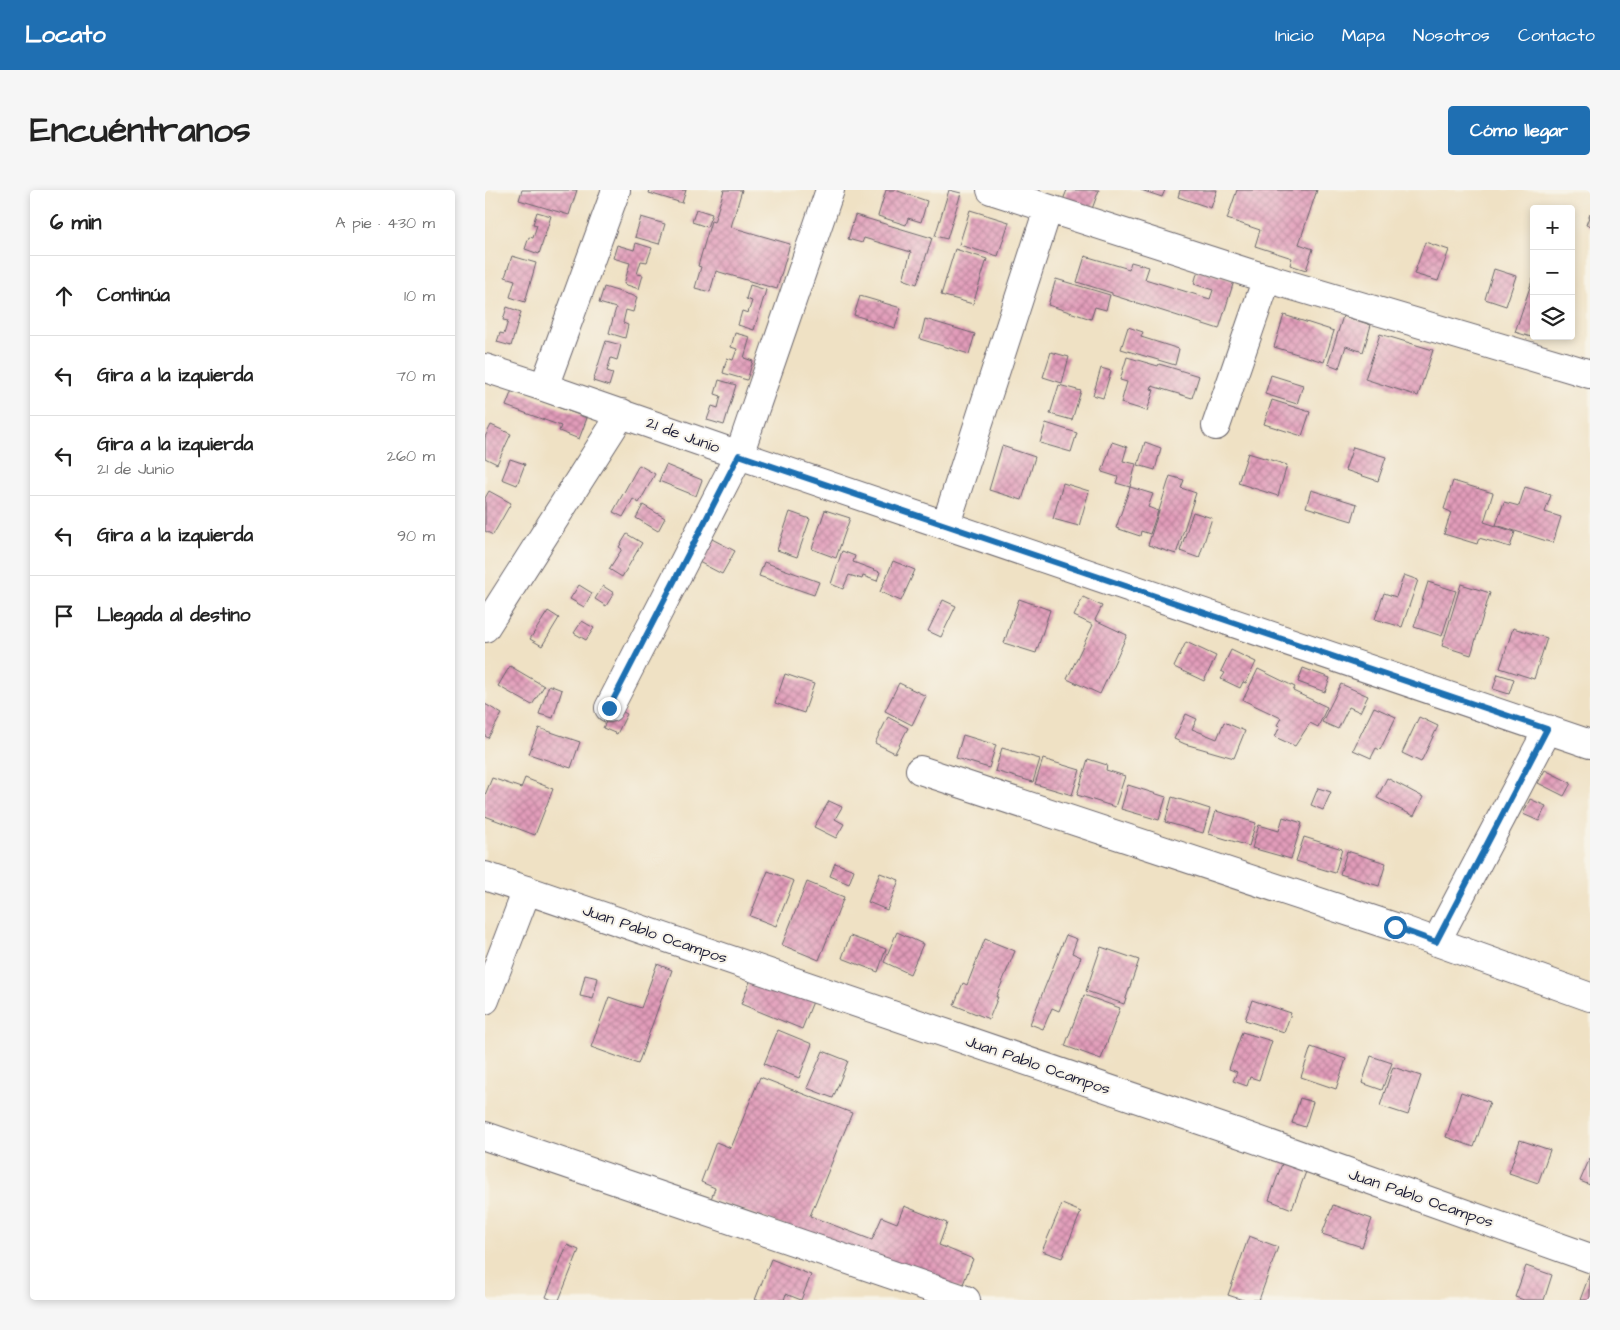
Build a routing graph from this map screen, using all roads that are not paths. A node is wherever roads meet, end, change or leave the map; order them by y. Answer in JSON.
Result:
{"nodes":[{"id":1,"x":616,"y":190,"type":"edge"},
{"id":2,"x":830,"y":190,"type":"edge"},
{"id":3,"x":991,"y":190,"type":"edge"},
{"id":4,"x":1049,"y":209,"type":"junction"},
{"id":5,"x":1267,"y":278,"type":"junction"},
{"id":6,"x":485,"y":368,"type":"edge"},
{"id":7,"x":1590,"y":374,"type":"edge"},
{"id":8,"x":545,"y":387,"type":"junction"},
{"id":9,"x":621,"y":413,"type":"junction"},
{"id":10,"x":1216,"y":426,"type":"dead end"},
{"id":11,"x":739,"y":455,"type":"junction"},
{"id":12,"x":946,"y":524,"type":"junction"},
{"id":13,"x":485,"y":628,"type":"edge"},
{"id":14,"x":609,"y":708,"type":"dead end"},
{"id":15,"x":1547,"y":729,"type":"junction"},
{"id":16,"x":1590,"y":744,"type":"edge"},
{"id":17,"x":920,"y":770,"type":"dead end"},
{"id":18,"x":485,"y":876,"type":"edge"},
{"id":19,"x":527,"y":890,"type":"junction"},
{"id":20,"x":1436,"y":942,"type":"junction"},
{"id":21,"x":1590,"y":997,"type":"edge"},
{"id":22,"x":485,"y":1000,"type":"edge"},
{"id":23,"x":485,"y":1136,"type":"edge"},
{"id":24,"x":1590,"y":1258,"type":"edge"},
{"id":25,"x":966,"y":1300,"type":"edge"}],
"edges":[{"from":1,"to":8,"type":"street"},
{"from":2,"to":11,"type":"street"},
{"from":3,"to":4,"type":"street"},
{"from":4,"to":5,"type":"street"},
{"from":4,"to":12,"type":"street"},
{"from":5,"to":7,"type":"street"},
{"from":5,"to":10,"type":"street"},
{"from":6,"to":8,"type":"street","name":"21 de Junio"},
{"from":8,"to":9,"type":"street","name":"21 de Junio"},
{"from":9,"to":11,"type":"street","name":"21 de Junio"},
{"from":9,"to":13,"type":"street"},
{"from":11,"to":12,"type":"street","name":"21 de Junio"},
{"from":11,"to":14,"type":"street"},
{"from":12,"to":15,"type":"street","name":"21 de Junio"},
{"from":15,"to":16,"type":"street","name":"21 de Junio"},
{"from":15,"to":20,"type":"street"},
{"from":17,"to":20,"type":"street"},
{"from":18,"to":19,"type":"street","name":"Juan Pablo Ocampos"},
{"from":19,"to":22,"type":"street"},
{"from":19,"to":24,"type":"street","name":"Juan Pablo Ocampos"},
{"from":20,"to":21,"type":"street"},
{"from":23,"to":25,"type":"street"}]}
